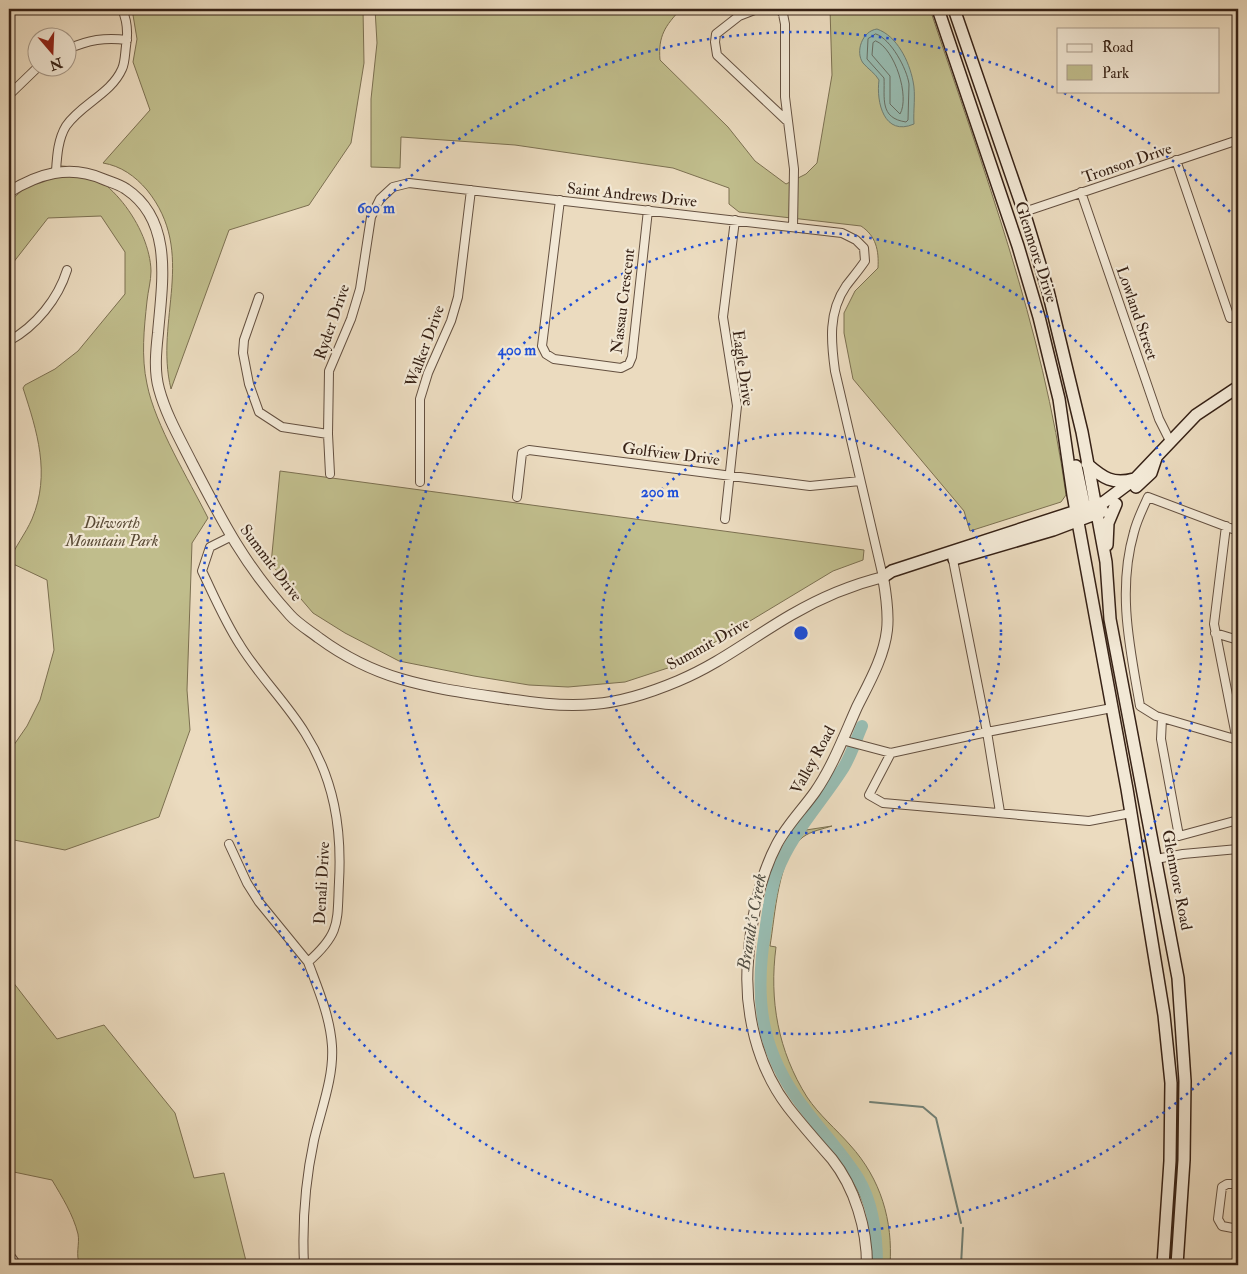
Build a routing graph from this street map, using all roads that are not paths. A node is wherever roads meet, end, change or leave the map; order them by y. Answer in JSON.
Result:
{"nodes":[{"id":1,"x":122,"y":9,"type":"edge"},
{"id":2,"x":756,"y":9,"type":"edge"},
{"id":3,"x":779,"y":9,"type":"edge"},
{"id":4,"x":938,"y":9,"type":"edge"},
{"id":5,"x":954,"y":9,"type":"edge"},
{"id":6,"x":1236,"y":9,"type":"edge"},
{"id":7,"x":1238,"y":16,"type":"edge"},
{"id":8,"x":128,"y":40,"type":"junction"},
{"id":9,"x":78,"y":44,"type":"edge"},
{"id":10,"x":28,"y":77,"type":"edge"},
{"id":11,"x":9,"y":96,"type":"edge"},
{"id":12,"x":786,"y":120,"type":"junction"},
{"id":13,"x":1238,"y":140,"type":"edge"},
{"id":14,"x":1176,"y":160,"type":"junction"},
{"id":15,"x":56,"y":170,"type":"junction"},
{"id":16,"x":393,"y":187,"type":"joint"},
{"id":17,"x":471,"y":190,"type":"junction"},
{"id":18,"x":9,"y":192,"type":"edge"},
{"id":19,"x":1081,"y":192,"type":"junction"},
{"id":20,"x":560,"y":200,"type":"junction"},
{"id":21,"x":648,"y":210,"type":"junction"},
{"id":22,"x":1024,"y":212,"type":"junction"},
{"id":23,"x":735,"y":220,"type":"junction"},
{"id":24,"x":793,"y":227,"type":"junction"},
{"id":25,"x":864,"y":248,"type":"joint"},
{"id":26,"x":67,"y":270,"type":"dead end"},
{"id":27,"x":259,"y":297,"type":"dead end"},
{"id":28,"x":1230,"y":318,"type":"dead end"},
{"id":29,"x":9,"y":341,"type":"edge"},
{"id":30,"x":1237,"y":392,"type":"edge"},
{"id":31,"x":1059,"y":399,"type":"junction"},
{"id":32,"x":328,"y":434,"type":"junction"},
{"id":33,"x":1170,"y":441,"type":"junction"},
{"id":34,"x":1156,"y":458,"type":"junction"},
{"id":35,"x":1087,"y":464,"type":"junction"},
{"id":36,"x":330,"y":474,"type":"dead end"},
{"id":37,"x":729,"y":475,"type":"junction"},
{"id":38,"x":1136,"y":478,"type":"junction"},
{"id":39,"x":860,"y":481,"type":"junction"},
{"id":40,"x":420,"y":482,"type":"dead end"},
{"id":41,"x":1073,"y":495,"type":"junction"},
{"id":42,"x":517,"y":497,"type":"dead end"},
{"id":43,"x":1116,"y":504,"type":"junction"},
{"id":44,"x":1086,"y":513,"type":"junction"},
{"id":45,"x":724,"y":519,"type":"dead end"},
{"id":46,"x":1051,"y":525,"type":"junction"},
{"id":47,"x":1226,"y":526,"type":"junction"},
{"id":48,"x":1238,"y":531,"type":"edge"},
{"id":49,"x":230,"y":537,"type":"junction"},
{"id":50,"x":1084,"y":548,"type":"junction"},
{"id":51,"x":953,"y":560,"type":"junction"},
{"id":52,"x":1106,"y":562,"type":"junction"},
{"id":53,"x":884,"y":577,"type":"junction"},
{"id":54,"x":1110,"y":619,"type":"junction"},
{"id":55,"x":1215,"y":633,"type":"junction"},
{"id":56,"x":1238,"y":640,"type":"edge"},
{"id":57,"x":1112,"y":708,"type":"junction"},
{"id":58,"x":1159,"y":717,"type":"junction"},
{"id":59,"x":987,"y":732,"type":"junction"},
{"id":60,"x":842,"y":740,"type":"junction"},
{"id":61,"x":1238,"y":742,"type":"edge"},
{"id":62,"x":890,"y":753,"type":"junction"},
{"id":63,"x":1127,"y":789,"type":"junction"},
{"id":64,"x":1000,"y":812,"type":"junction"},
{"id":65,"x":1131,"y":813,"type":"junction"},
{"id":66,"x":1238,"y":820,"type":"edge"},
{"id":67,"x":229,"y":844,"type":"dead end"},
{"id":68,"x":1238,"y":849,"type":"edge"},
{"id":69,"x":1156,"y":859,"type":"junction"},
{"id":70,"x":308,"y":962,"type":"junction"},
{"id":71,"x":1238,"y":1184,"type":"edge"},
{"id":72,"x":1238,"y":1229,"type":"edge"},
{"id":73,"x":9,"y":1254,"type":"edge"},
{"id":74,"x":17,"y":1265,"type":"edge"},
{"id":75,"x":304,"y":1265,"type":"edge"},
{"id":76,"x":867,"y":1265,"type":"edge"},
{"id":77,"x":1163,"y":1265,"type":"edge"},
{"id":78,"x":1177,"y":1265,"type":"edge"}],
"edges":[{"from":1,"to":8,"type":"street"},
{"from":2,"to":12,"type":"street"},
{"from":3,"to":12,"type":"street"},
{"from":4,"to":31,"type":"main road","name":"Glenmore Drive"},
{"from":5,"to":22,"type":"main road","name":"Glenmore Drive"},
{"from":6,"to":7,"type":"street"},
{"from":8,"to":9,"type":"street"},
{"from":8,"to":15,"type":"street"},
{"from":10,"to":11,"type":"street"},
{"from":12,"to":24,"type":"street"},
{"from":13,"to":14,"type":"street","name":"Tronson Drive"},
{"from":14,"to":19,"type":"street","name":"Tronson Drive"},
{"from":14,"to":28,"type":"street"},
{"from":15,"to":18,"type":"street","name":"Summit Drive"},
{"from":15,"to":49,"type":"street","name":"Summit Drive"},
{"from":16,"to":17,"type":"street","name":"Saint Andrews Drive"},
{"from":16,"to":32,"type":"street","name":"Ryder Drive"},
{"from":17,"to":20,"type":"street","name":"Saint Andrews Drive"},
{"from":17,"to":40,"type":"street","name":"Walker Drive"},
{"from":19,"to":22,"type":"street","name":"Tronson Drive"},
{"from":19,"to":33,"type":"street","name":"Lowland Street"},
{"from":20,"to":21,"type":"street","name":"Saint Andrews Drive"},
{"from":20,"to":21,"type":"street","name":"Nassau Crescent"},
{"from":21,"to":23,"type":"street","name":"Saint Andrews Drive"},
{"from":22,"to":35,"type":"main road","name":"Glenmore Drive"},
{"from":23,"to":24,"type":"street","name":"Saint Andrews Drive"},
{"from":23,"to":37,"type":"street","name":"Eagle Drive"},
{"from":24,"to":25,"type":"street","name":"Saint Andrews Drive"},
{"from":25,"to":39,"type":"street","name":"Valley Road"},
{"from":26,"to":29,"type":"street"},
{"from":27,"to":32,"type":"street"},
{"from":30,"to":33,"type":"main road"},
{"from":31,"to":41,"type":"main road","name":"Glenmore Drive"},
{"from":31,"to":44,"type":"main road"},
{"from":32,"to":36,"type":"street","name":"Ryder Drive"},
{"from":33,"to":34,"type":"main road"},
{"from":34,"to":38,"type":"main road"},
{"from":34,"to":43,"type":"main road"},
{"from":35,"to":38,"type":"main road"},
{"from":35,"to":44,"type":"main road","name":"Glenmore Drive"},
{"from":37,"to":39,"type":"street","name":"Golfview Drive"},
{"from":37,"to":42,"type":"street","name":"Golfview Drive"},
{"from":37,"to":45,"type":"street","name":"Eagle Drive"},
{"from":38,"to":44,"type":"main road"},
{"from":39,"to":53,"type":"street","name":"Valley Road"},
{"from":41,"to":44,"type":"main road","name":"Glenmore Drive"},
{"from":41,"to":46,"type":"main road"},
{"from":43,"to":44,"type":"main road"},
{"from":43,"to":52,"type":"main road"},
{"from":44,"to":46,"type":"main road","name":"Summit Drive"},
{"from":44,"to":50,"type":"main road","name":"Glenmore Road"},
{"from":44,"to":52,"type":"main road","name":"Glenmore Road"},
{"from":44,"to":54,"type":"main road"},
{"from":46,"to":50,"type":"main road"},
{"from":46,"to":51,"type":"main road","name":"Summit Drive"},
{"from":46,"to":53,"type":"main road","name":"Summit Drive"},
{"from":47,"to":48,"type":"street"},
{"from":47,"to":55,"type":"street"},
{"from":47,"to":58,"type":"street"},
{"from":49,"to":53,"type":"street","name":"Summit Drive"},
{"from":49,"to":70,"type":"street","name":"Denali Drive"},
{"from":50,"to":57,"type":"main road","name":"Glenmore Road"},
{"from":51,"to":53,"type":"main road","name":"Summit Drive"},
{"from":51,"to":59,"type":"street"},
{"from":52,"to":54,"type":"main road","name":"Glenmore Road"},
{"from":53,"to":60,"type":"street","name":"Valley Road"},
{"from":54,"to":69,"type":"main road","name":"Glenmore Road"},
{"from":55,"to":56,"type":"street"},
{"from":55,"to":61,"type":"street"},
{"from":57,"to":59,"type":"street"},
{"from":57,"to":63,"type":"main road","name":"Glenmore Road"},
{"from":58,"to":61,"type":"street"},
{"from":58,"to":66,"type":"street"},
{"from":59,"to":62,"type":"street"},
{"from":59,"to":64,"type":"street"},
{"from":60,"to":62,"type":"street"},
{"from":60,"to":76,"type":"street","name":"Valley Road"},
{"from":62,"to":64,"type":"street"},
{"from":63,"to":65,"type":"main road","name":"Glenmore Road"},
{"from":63,"to":69,"type":"main road"},
{"from":64,"to":65,"type":"street"},
{"from":65,"to":77,"type":"main road","name":"Glenmore Road"},
{"from":67,"to":70,"type":"street"},
{"from":68,"to":69,"type":"street"},
{"from":69,"to":78,"type":"main road","name":"Glenmore Road"},
{"from":70,"to":75,"type":"street"},
{"from":71,"to":72,"type":"street"},
{"from":73,"to":74,"type":"street"}]}
